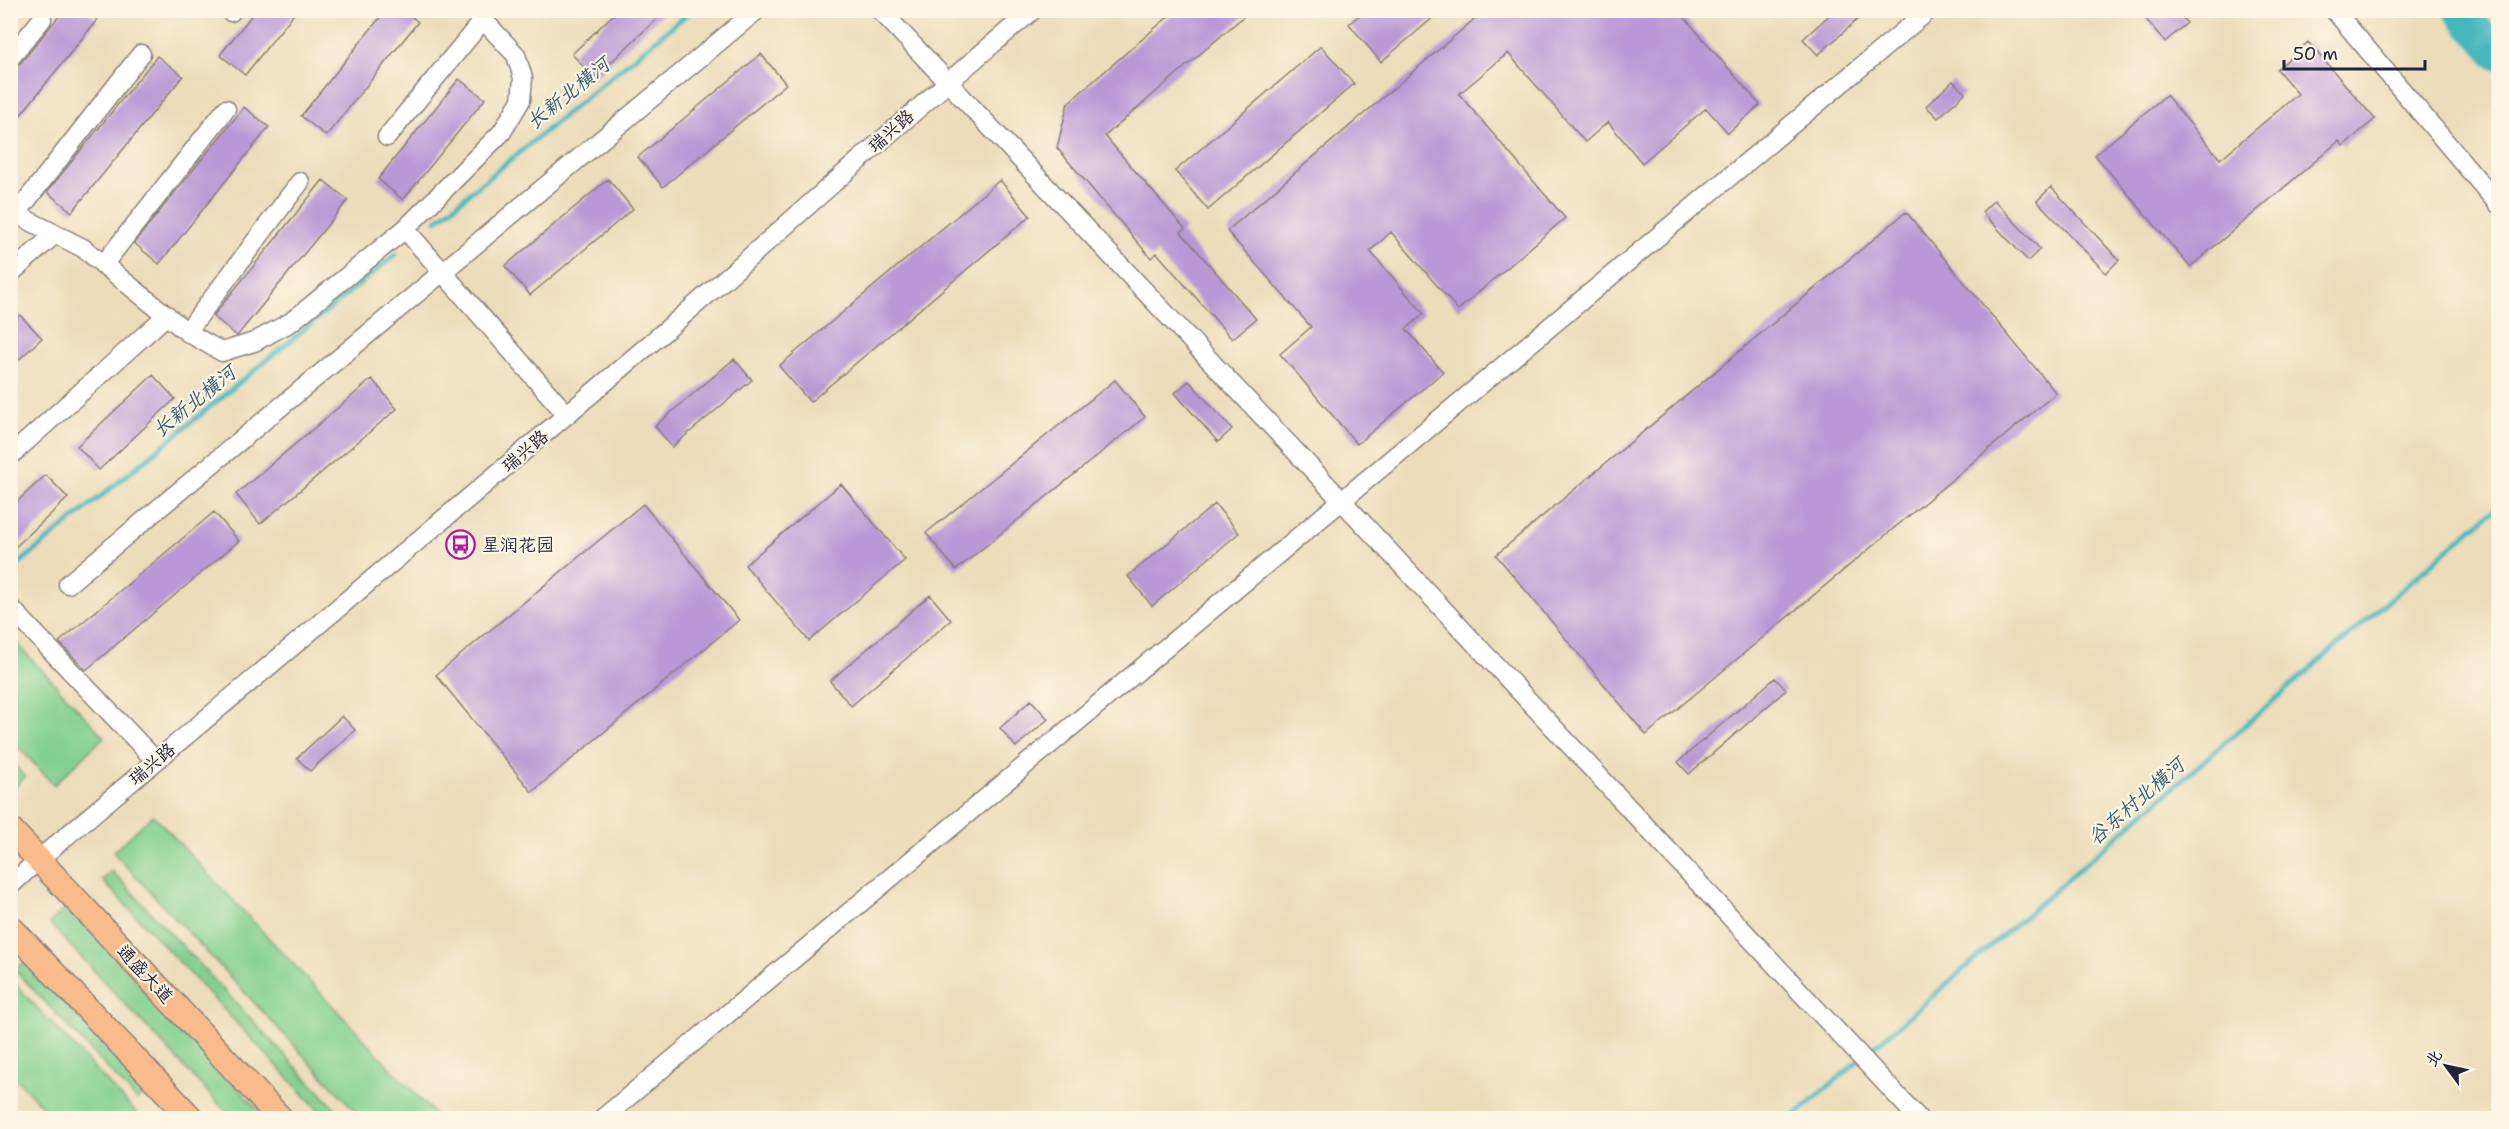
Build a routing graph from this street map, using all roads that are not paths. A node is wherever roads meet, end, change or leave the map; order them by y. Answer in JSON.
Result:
{"nodes":[{"id":1,"x":757,"y":10,"type":"edge"},
{"id":2,"x":880,"y":10,"type":"edge"},
{"id":3,"x":1033,"y":10,"type":"edge"},
{"id":4,"x":1929,"y":10,"type":"edge"},
{"id":5,"x":2334,"y":10,"type":"edge"},
{"id":6,"x":478,"y":15,"type":"edge"},
{"id":7,"x":42,"y":19,"type":"dead end"},
{"id":8,"x":141,"y":54,"type":"dead end"},
{"id":9,"x":10,"y":58,"type":"edge"},
{"id":10,"x":947,"y":81,"type":"junction"},
{"id":11,"x":226,"y":109,"type":"dead end"},
{"id":12,"x":387,"y":137,"type":"dead end"},
{"id":13,"x":300,"y":182,"type":"dead end"},
{"id":14,"x":2499,"y":204,"type":"edge"},
{"id":15,"x":13,"y":212,"type":"edge"},
{"id":16,"x":405,"y":229,"type":"junction"},
{"id":17,"x":55,"y":234,"type":"junction"},
{"id":18,"x":104,"y":265,"type":"junction"},
{"id":19,"x":442,"y":271,"type":"junction"},
{"id":20,"x":10,"y":274,"type":"edge"},
{"id":21,"x":167,"y":315,"type":"junction"},
{"id":22,"x":187,"y":332,"type":"junction"},
{"id":23,"x":567,"y":415,"type":"junction"},
{"id":24,"x":10,"y":456,"type":"edge"},
{"id":25,"x":1343,"y":502,"type":"junction"},
{"id":26,"x":68,"y":584,"type":"dead end"},
{"id":27,"x":10,"y":607,"type":"edge"},
{"id":28,"x":156,"y":761,"type":"junction"},
{"id":29,"x":10,"y":829,"type":"edge"},
{"id":30,"x":39,"y":859,"type":"junction"},
{"id":31,"x":10,"y":886,"type":"edge"},
{"id":32,"x":10,"y":927,"type":"edge"},
{"id":33,"x":191,"y":1119,"type":"edge"},
{"id":34,"x":280,"y":1119,"type":"edge"},
{"id":35,"x":603,"y":1119,"type":"edge"},
{"id":36,"x":1918,"y":1119,"type":"edge"}],
"edges":[{"from":1,"to":19,"type":"street"},
{"from":2,"to":10,"type":"street"},
{"from":3,"to":10,"type":"street","name":"瑞兴路"},
{"from":4,"to":25,"type":"street"},
{"from":5,"to":14,"type":"street"},
{"from":6,"to":12,"type":"street"},
{"from":6,"to":16,"type":"street"},
{"from":7,"to":9,"type":"street"},
{"from":8,"to":15,"type":"street"},
{"from":10,"to":23,"type":"street","name":"瑞兴路"},
{"from":10,"to":25,"type":"street"},
{"from":11,"to":18,"type":"street"},
{"from":13,"to":22,"type":"street"},
{"from":15,"to":17,"type":"street"},
{"from":16,"to":19,"type":"street"},
{"from":16,"to":22,"type":"street"},
{"from":17,"to":18,"type":"street"},
{"from":17,"to":20,"type":"street"},
{"from":18,"to":21,"type":"street"},
{"from":19,"to":23,"type":"street"},
{"from":19,"to":26,"type":"street"},
{"from":21,"to":22,"type":"street"},
{"from":21,"to":24,"type":"street"},
{"from":23,"to":28,"type":"street","name":"瑞兴路"},
{"from":25,"to":35,"type":"street"},
{"from":25,"to":36,"type":"street"},
{"from":27,"to":28,"type":"street"},
{"from":28,"to":30,"type":"street","name":"瑞兴路"},
{"from":29,"to":30,"type":"main road","name":"通盛大道"},
{"from":30,"to":31,"type":"street","name":"瑞兴路"},
{"from":30,"to":34,"type":"main road","name":"通盛大道"},
{"from":32,"to":33,"type":"main road"}]}
